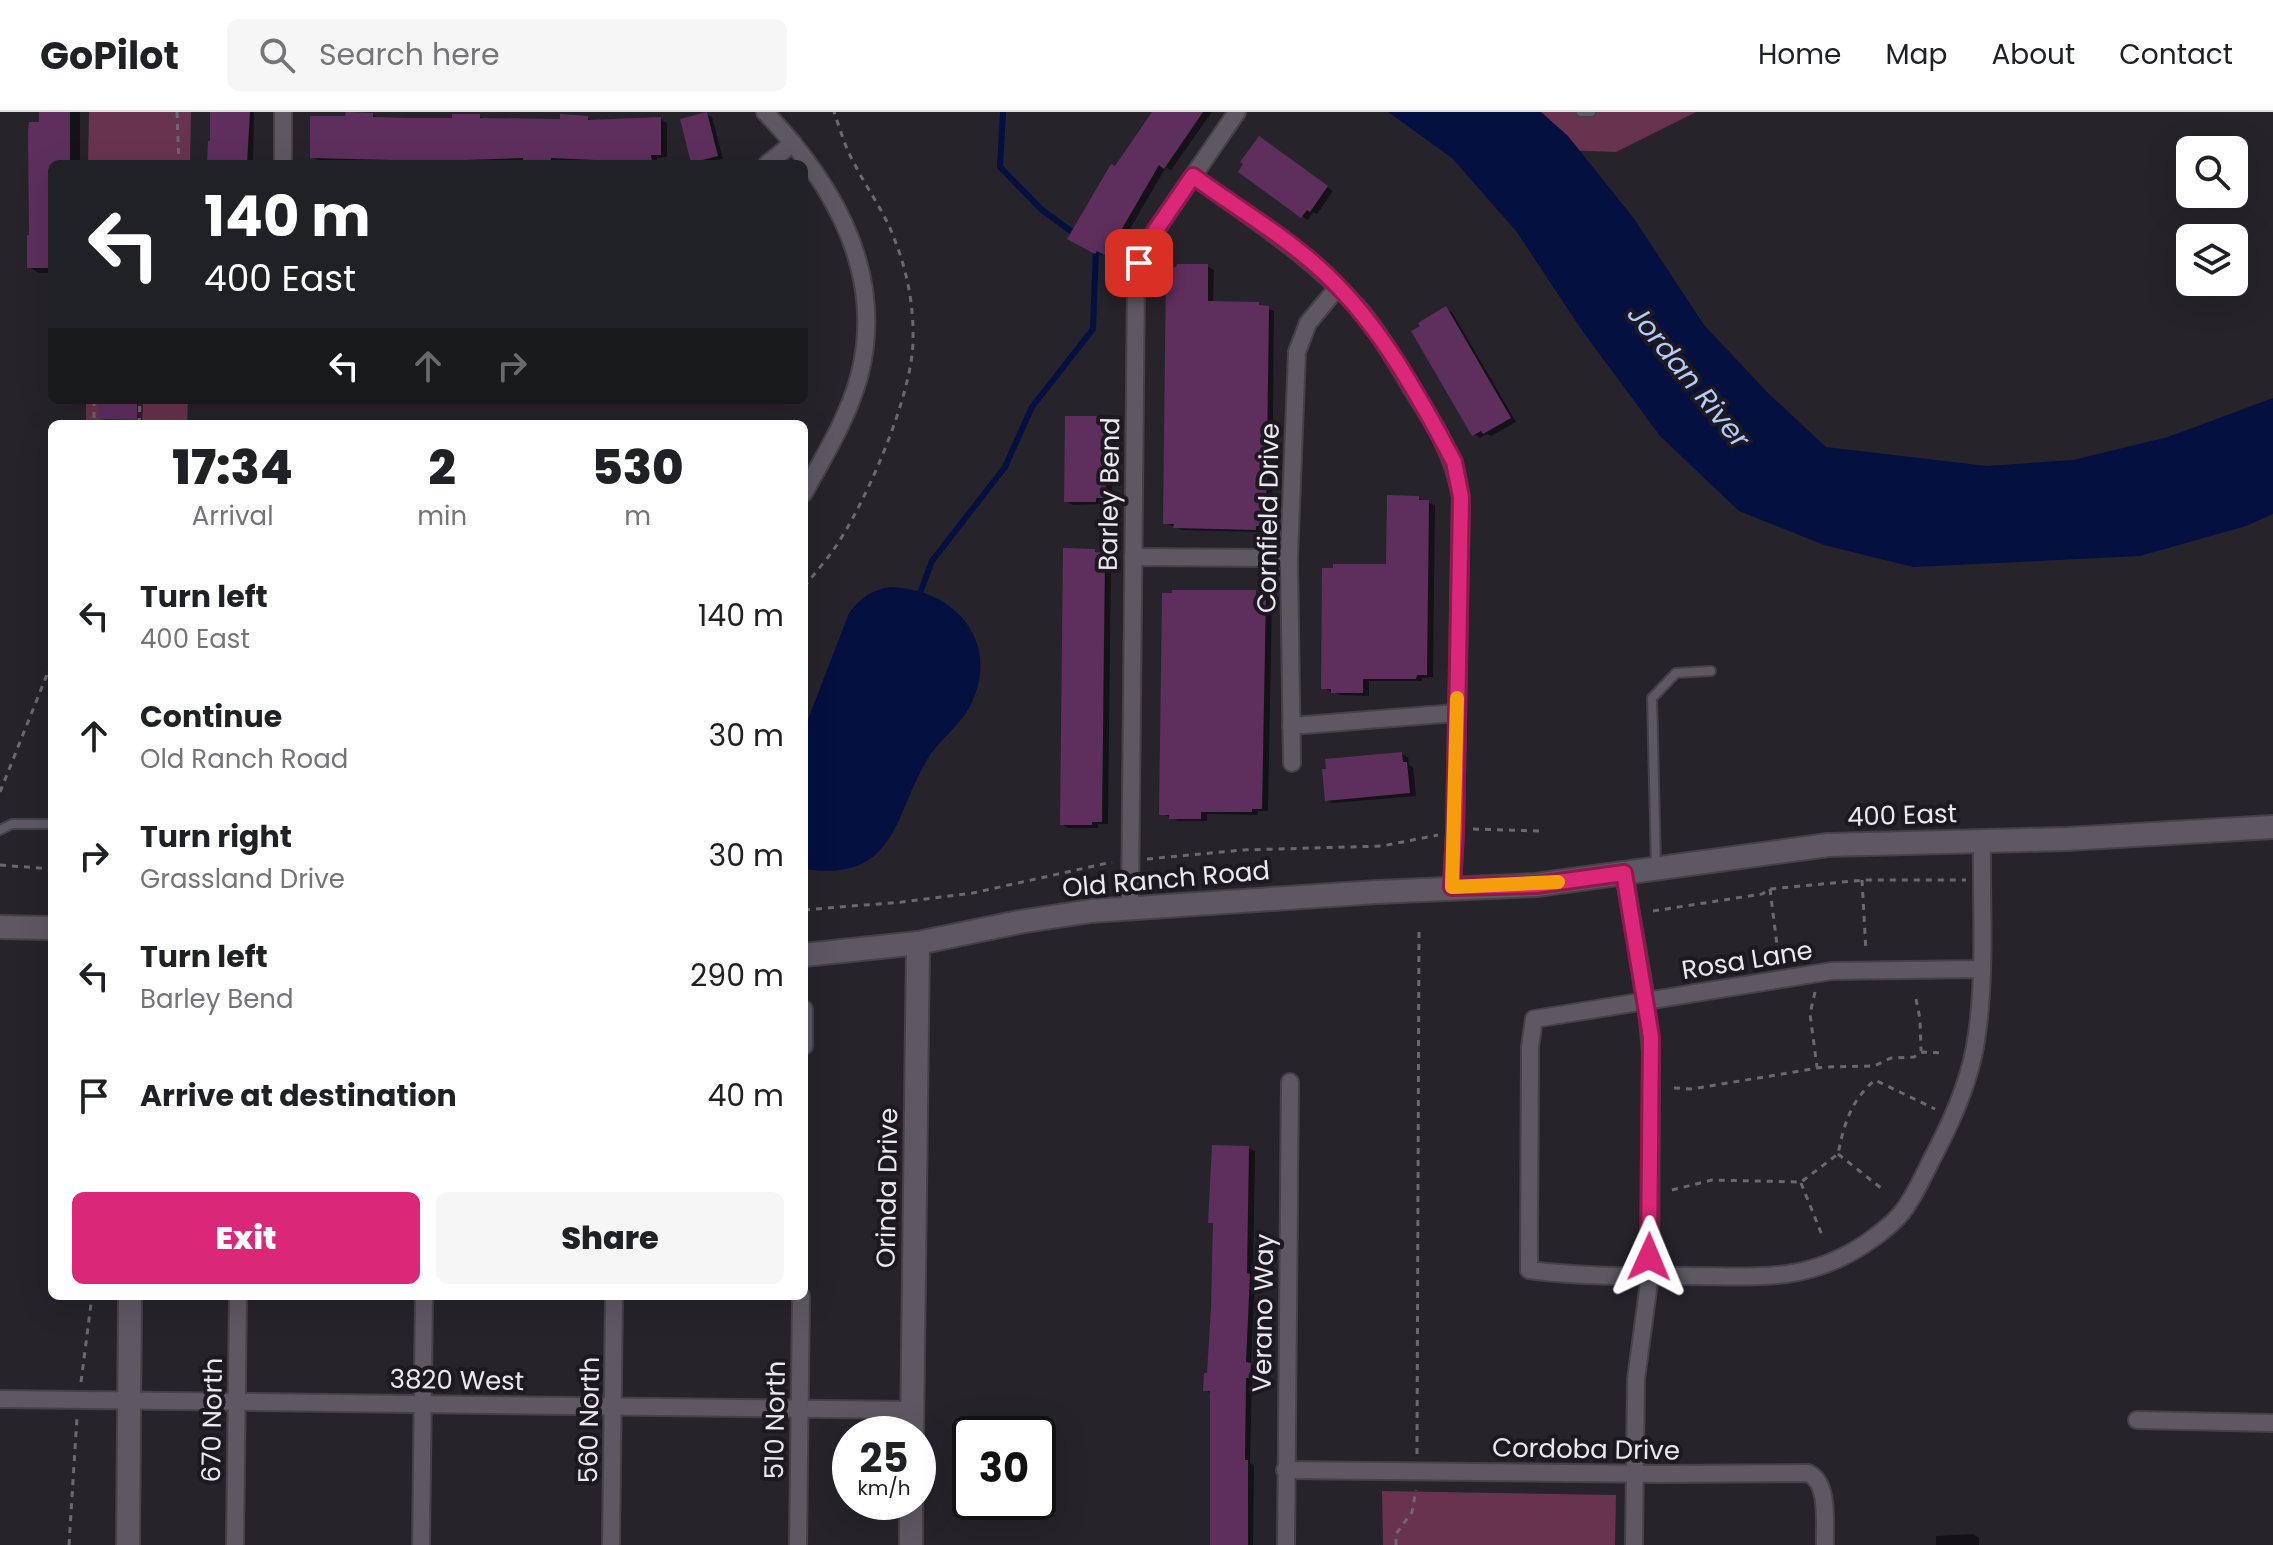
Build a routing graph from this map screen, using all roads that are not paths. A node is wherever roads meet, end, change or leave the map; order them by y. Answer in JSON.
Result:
{"nodes":[{"id":1,"x":283,"y":112,"type":"edge"},
{"id":2,"x":765,"y":112,"type":"edge"},
{"id":3,"x":1237,"y":112,"type":"edge"},
{"id":4,"x":1581,"y":112,"type":"edge"},
{"id":5,"x":1591,"y":112,"type":"edge"},
{"id":6,"x":793,"y":143,"type":"junction"},
{"id":7,"x":283,"y":160,"type":"edge"},
{"id":8,"x":772,"y":160,"type":"edge"},
{"id":9,"x":806,"y":160,"type":"edge"},
{"id":10,"x":808,"y":162,"type":"edge"},
{"id":11,"x":1193,"y":176,"type":"junction"},
{"id":12,"x":1338,"y":287,"type":"junction"},
{"id":13,"x":808,"y":485,"type":"edge"},
{"id":14,"x":1133,"y":557,"type":"junction"},
{"id":15,"x":1289,"y":558,"type":"junction"},
{"id":16,"x":1711,"y":671,"type":"dead end"},
{"id":17,"x":1456,"y":713,"type":"junction"},
{"id":18,"x":1291,"y":726,"type":"junction"},
{"id":19,"x":1292,"y":763,"type":"dead end"},
{"id":20,"x":48,"y":824,"type":"edge"},
{"id":21,"x":2273,"y":827,"type":"edge"},
{"id":22,"x":0,"y":830,"type":"edge"},
{"id":23,"x":1982,"y":840,"type":"junction"},
{"id":24,"x":1656,"y":868,"type":"junction"},
{"id":25,"x":1624,"y":873,"type":"junction"},
{"id":26,"x":1536,"y":885,"type":"joint"},
{"id":27,"x":1452,"y":887,"type":"junction"},
{"id":28,"x":1130,"y":907,"type":"junction"},
{"id":29,"x":0,"y":927,"type":"edge"},
{"id":30,"x":48,"y":928,"type":"edge"},
{"id":31,"x":918,"y":943,"type":"junction"},
{"id":32,"x":808,"y":955,"type":"edge"},
{"id":33,"x":1981,"y":969,"type":"junction"},
{"id":34,"x":1646,"y":1000,"type":"junction"},
{"id":35,"x":1290,"y":1082,"type":"dead end"},
{"id":36,"x":1650,"y":1275,"type":"junction"},
{"id":37,"x":130,"y":1300,"type":"edge"},
{"id":38,"x":238,"y":1300,"type":"edge"},
{"id":39,"x":424,"y":1300,"type":"edge"},
{"id":40,"x":614,"y":1300,"type":"edge"},
{"id":41,"x":801,"y":1300,"type":"edge"},
{"id":42,"x":0,"y":1399,"type":"edge"},
{"id":43,"x":130,"y":1401,"type":"junction"},
{"id":44,"x":237,"y":1402,"type":"junction"},
{"id":45,"x":423,"y":1404,"type":"junction"},
{"id":46,"x":612,"y":1406,"type":"junction"},
{"id":47,"x":799,"y":1408,"type":"junction"},
{"id":48,"x":912,"y":1410,"type":"junction"},
{"id":49,"x":912,"y":1416,"type":"edge"},
{"id":50,"x":2137,"y":1420,"type":"dead end"},
{"id":51,"x":2273,"y":1423,"type":"edge"},
{"id":52,"x":1285,"y":1470,"type":"junction"},
{"id":53,"x":1634,"y":1474,"type":"junction"},
{"id":54,"x":911,"y":1520,"type":"edge"},
{"id":55,"x":128,"y":1545,"type":"edge"},
{"id":56,"x":235,"y":1545,"type":"edge"},
{"id":57,"x":421,"y":1545,"type":"edge"},
{"id":58,"x":611,"y":1545,"type":"edge"},
{"id":59,"x":798,"y":1545,"type":"edge"},
{"id":60,"x":911,"y":1545,"type":"edge"},
{"id":61,"x":1286,"y":1545,"type":"edge"},
{"id":62,"x":1634,"y":1545,"type":"edge"},
{"id":63,"x":1825,"y":1545,"type":"edge"}],
"edges":[{"from":1,"to":7,"type":"street"},
{"from":2,"to":6,"type":"street"},
{"from":3,"to":11,"type":"street","name":"Barley Bend"},
{"from":4,"to":5,"type":"lane"},
{"from":6,"to":8,"type":"street"},
{"from":6,"to":9,"type":"street"},
{"from":10,"to":13,"type":"street"},
{"from":11,"to":12,"type":"street"},
{"from":11,"to":14,"type":"street","name":"Barley Bend"},
{"from":12,"to":15,"type":"street","name":"Cornfield Drive"},
{"from":12,"to":17,"type":"street"},
{"from":14,"to":15,"type":"street"},
{"from":14,"to":28,"type":"street","name":"Barley Bend"},
{"from":15,"to":18,"type":"street","name":"Cornfield Drive"},
{"from":16,"to":24,"type":"lane"},
{"from":17,"to":18,"type":"street"},
{"from":17,"to":27,"type":"street"},
{"from":18,"to":19,"type":"street","name":"Cornfield Drive"},
{"from":20,"to":22,"type":"lane"},
{"from":21,"to":23,"type":"street","name":"400 East"},
{"from":23,"to":24,"type":"street","name":"400 East"},
{"from":23,"to":33,"type":"street"},
{"from":24,"to":25,"type":"street","name":"400 East"},
{"from":25,"to":26,"type":"street","name":"400 East"},
{"from":25,"to":34,"type":"street"},
{"from":26,"to":27,"type":"street","name":"Old Ranch Road"},
{"from":27,"to":28,"type":"street","name":"Old Ranch Road"},
{"from":28,"to":31,"type":"street","name":"Old Ranch Road"},
{"from":29,"to":30,"type":"street"},
{"from":31,"to":32,"type":"street","name":"Old Ranch Road"},
{"from":31,"to":48,"type":"street","name":"Orinda Drive"},
{"from":33,"to":34,"type":"street","name":"Rosa Lane"},
{"from":33,"to":36,"type":"street"},
{"from":34,"to":36,"type":"street"},
{"from":34,"to":36,"type":"street","name":"Rosa Lane"},
{"from":35,"to":52,"type":"street","name":"Verano Way"},
{"from":36,"to":53,"type":"street"},
{"from":37,"to":43,"type":"street"},
{"from":38,"to":44,"type":"street","name":"670 North"},
{"from":39,"to":45,"type":"street"},
{"from":40,"to":46,"type":"street","name":"560 North"},
{"from":41,"to":47,"type":"street","name":"510 North"},
{"from":42,"to":43,"type":"street","name":"3820 West"},
{"from":43,"to":44,"type":"street","name":"3820 West"},
{"from":43,"to":55,"type":"street"},
{"from":44,"to":45,"type":"street","name":"3820 West"},
{"from":44,"to":56,"type":"street","name":"670 North"},
{"from":45,"to":46,"type":"street","name":"3820 West"},
{"from":45,"to":57,"type":"street"},
{"from":46,"to":47,"type":"street","name":"3820 West"},
{"from":46,"to":58,"type":"street","name":"560 North"},
{"from":47,"to":48,"type":"street","name":"3820 West"},
{"from":47,"to":59,"type":"street","name":"510 North"},
{"from":48,"to":49,"type":"street","name":"Orinda Drive"},
{"from":50,"to":51,"type":"street"},
{"from":52,"to":53,"type":"street","name":"Cordoba Drive"},
{"from":52,"to":61,"type":"street","name":"Verano Way"},
{"from":53,"to":62,"type":"street"},
{"from":53,"to":63,"type":"street","name":"Cordoba Drive"},
{"from":54,"to":60,"type":"street"}]}
